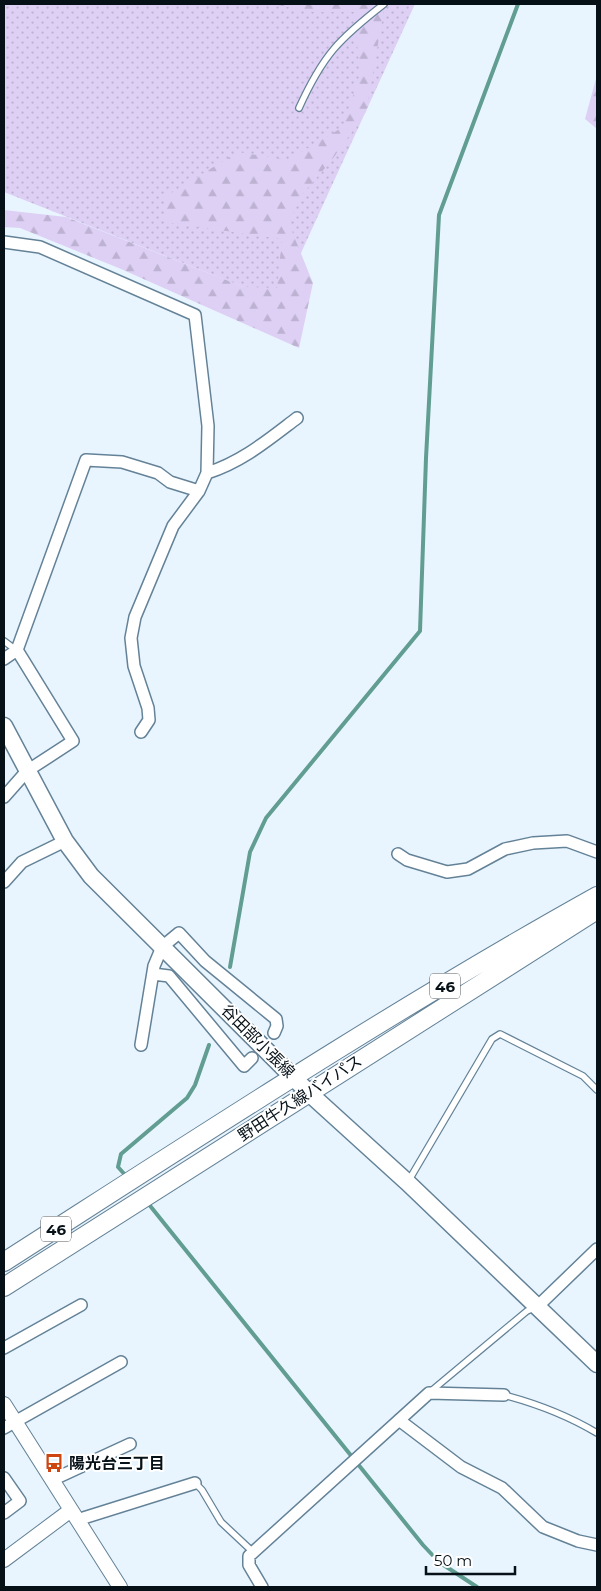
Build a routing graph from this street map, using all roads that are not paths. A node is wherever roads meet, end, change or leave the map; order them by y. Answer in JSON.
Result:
{"nodes":[{"id":1,"x":384,"y":4,"type":"edge"},
{"id":2,"x":299,"y":108,"type":"dead end"},
{"id":3,"x":4,"y":242,"type":"edge"},
{"id":4,"x":297,"y":418,"type":"dead end"},
{"id":5,"x":207,"y":473,"type":"junction"},
{"id":6,"x":199,"y":491,"type":"junction"},
{"id":7,"x":4,"y":641,"type":"edge"},
{"id":8,"x":17,"y":650,"type":"junction"},
{"id":9,"x":4,"y":659,"type":"edge"},
{"id":10,"x":4,"y":726,"type":"edge"},
{"id":11,"x":141,"y":732,"type":"dead end"},
{"id":12,"x":27,"y":772,"type":"junction"},
{"id":13,"x":4,"y":797,"type":"edge"},
{"id":14,"x":65,"y":841,"type":"junction"},
{"id":15,"x":597,"y":853,"type":"edge"},
{"id":16,"x":398,"y":854,"type":"dead end"},
{"id":17,"x":4,"y":882,"type":"edge"},
{"id":18,"x":596,"y":909,"type":"edge"},
{"id":19,"x":162,"y":947,"type":"junction"},
{"id":20,"x":153,"y":974,"type":"junction"},
{"id":21,"x":274,"y":1033,"type":"dead end"},
{"id":22,"x":141,"y":1046,"type":"dead end"},
{"id":23,"x":252,"y":1058,"type":"dead end"},
{"id":24,"x":294,"y":1078,"type":"junction"},
{"id":25,"x":597,"y":1090,"type":"edge"},
{"id":26,"x":309,"y":1093,"type":"junction"},
{"id":27,"x":407,"y":1182,"type":"junction"},
{"id":28,"x":597,"y":1249,"type":"edge"},
{"id":29,"x":4,"y":1262,"type":"edge"},
{"id":30,"x":4,"y":1287,"type":"edge"},
{"id":31,"x":81,"y":1305,"type":"dead end"},
{"id":32,"x":538,"y":1306,"type":"junction"},
{"id":33,"x":4,"y":1348,"type":"edge"},
{"id":34,"x":120,"y":1362,"type":"dead end"},
{"id":35,"x":597,"y":1364,"type":"edge"},
{"id":36,"x":429,"y":1393,"type":"junction"},
{"id":37,"x":504,"y":1395,"type":"joint"},
{"id":38,"x":4,"y":1404,"type":"edge"},
{"id":39,"x":399,"y":1420,"type":"junction"},
{"id":40,"x":9,"y":1425,"type":"edge"},
{"id":41,"x":597,"y":1433,"type":"edge"},
{"id":42,"x":130,"y":1444,"type":"dead end"},
{"id":43,"x":4,"y":1478,"type":"edge"},
{"id":44,"x":52,"y":1480,"type":"junction"},
{"id":45,"x":195,"y":1483,"type":"joint"},
{"id":46,"x":4,"y":1513,"type":"edge"},
{"id":47,"x":74,"y":1515,"type":"junction"},
{"id":48,"x":597,"y":1545,"type":"edge"},
{"id":49,"x":253,"y":1552,"type":"junction"},
{"id":50,"x":4,"y":1560,"type":"edge"},
{"id":51,"x":120,"y":1587,"type":"edge"},
{"id":52,"x":262,"y":1587,"type":"edge"}],
"edges":[{"from":1,"to":2,"type":"lane"},
{"from":3,"to":5,"type":"street"},
{"from":4,"to":5,"type":"street"},
{"from":5,"to":6,"type":"street"},
{"from":6,"to":8,"type":"street"},
{"from":6,"to":11,"type":"street"},
{"from":7,"to":8,"type":"lane"},
{"from":8,"to":9,"type":"street"},
{"from":8,"to":12,"type":"street"},
{"from":10,"to":12,"type":"main road","name":"谷田部小張線"},
{"from":12,"to":13,"type":"street"},
{"from":12,"to":14,"type":"main road","name":"谷田部小張線"},
{"from":14,"to":17,"type":"street"},
{"from":14,"to":19,"type":"main road","name":"谷田部小張線"},
{"from":15,"to":16,"type":"street"},
{"from":18,"to":24,"type":"main road","name":"野田牛久線バイパス","number":"46"},
{"from":18,"to":26,"type":"main road","name":"野田牛久線バイパス","number":"46"},
{"from":19,"to":20,"type":"street"},
{"from":19,"to":21,"type":"street"},
{"from":19,"to":24,"type":"main road","name":"谷田部小張線"},
{"from":20,"to":22,"type":"street"},
{"from":20,"to":23,"type":"street"},
{"from":24,"to":26,"type":"main road","name":"谷田部小張線"},
{"from":24,"to":29,"type":"main road","name":"野田牛久線バイパス","number":"46"},
{"from":25,"to":27,"type":"lane"},
{"from":26,"to":27,"type":"main road","name":"谷田部小張線"},
{"from":26,"to":30,"type":"main road","name":"野田牛久線バイパス","number":"46"},
{"from":27,"to":32,"type":"main road","name":"谷田部小張線"},
{"from":28,"to":32,"type":"street"},
{"from":31,"to":33,"type":"street"},
{"from":32,"to":35,"type":"main road","name":"谷田部小張線"},
{"from":32,"to":36,"type":"lane"},
{"from":34,"to":40,"type":"street"},
{"from":36,"to":37,"type":"street"},
{"from":36,"to":39,"type":"street"},
{"from":37,"to":41,"type":"lane"},
{"from":38,"to":40,"type":"street"},
{"from":39,"to":48,"type":"street"},
{"from":39,"to":49,"type":"street"},
{"from":40,"to":44,"type":"street"},
{"from":42,"to":44,"type":"street"},
{"from":43,"to":46,"type":"street"},
{"from":44,"to":47,"type":"street"},
{"from":45,"to":47,"type":"street"},
{"from":45,"to":49,"type":"lane"},
{"from":47,"to":50,"type":"street"},
{"from":47,"to":51,"type":"street"},
{"from":49,"to":52,"type":"street"}]}
